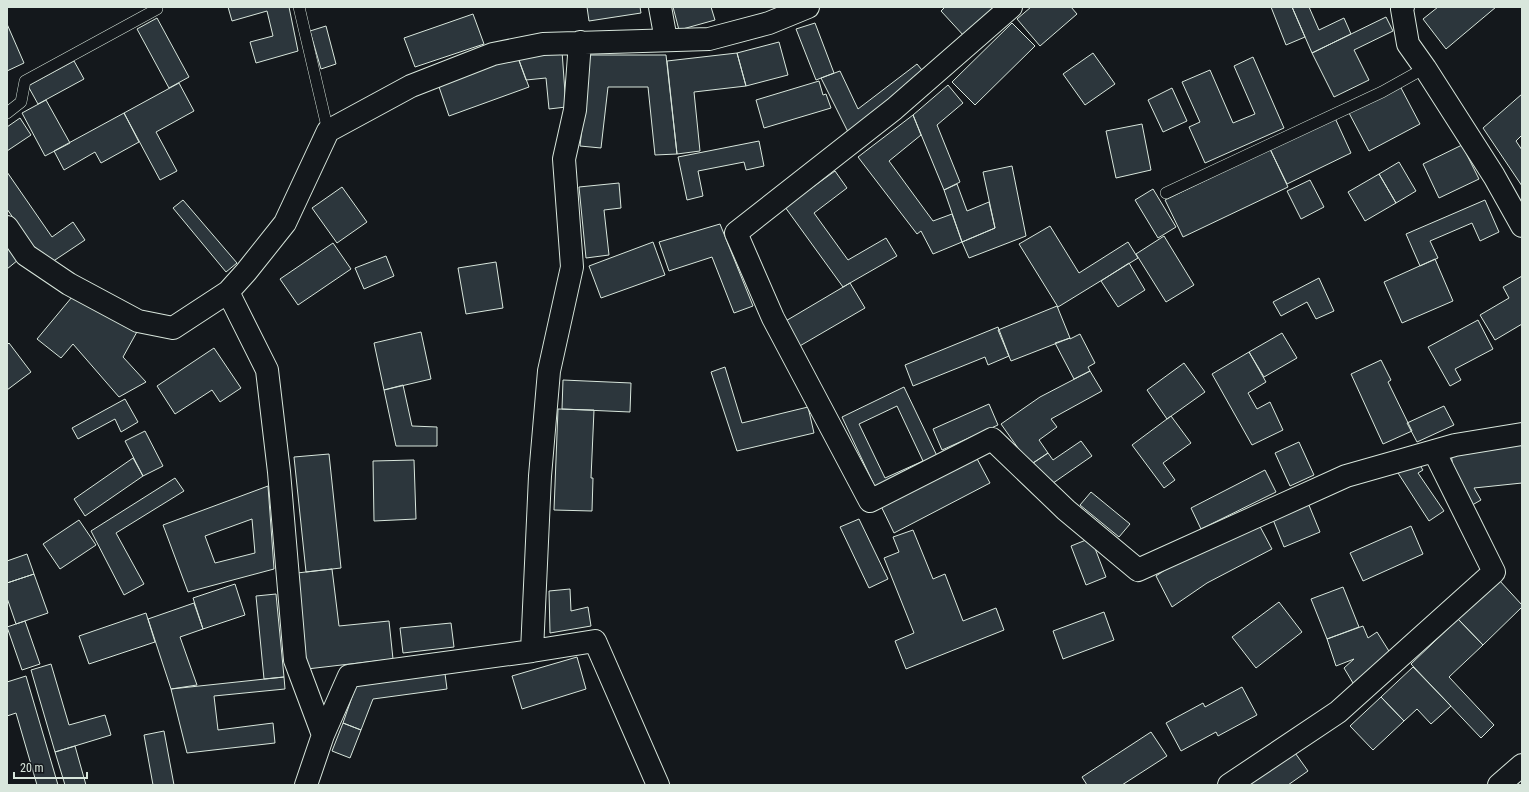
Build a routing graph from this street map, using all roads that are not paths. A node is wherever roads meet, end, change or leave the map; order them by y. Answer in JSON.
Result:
{"nodes":[{"id":1,"x":299,"y":7,"type":"edge"},
{"id":2,"x":660,"y":7,"type":"edge"},
{"id":3,"x":808,"y":7,"type":"edge"},
{"id":4,"x":1011,"y":7,"type":"edge"},
{"id":5,"x":1403,"y":7,"type":"edge"},
{"id":6,"x":157,"y":9,"type":"dead end"},
{"id":7,"x":666,"y":40,"type":"junction"},
{"id":8,"x":580,"y":42,"type":"junction"},
{"id":9,"x":1425,"y":68,"type":"junction"},
{"id":10,"x":7,"y":113,"type":"edge"},
{"id":11,"x":328,"y":131,"type":"junction"},
{"id":12,"x":1166,"y":193,"type":"dead end"},
{"id":13,"x":1522,"y":226,"type":"edge"},
{"id":14,"x":7,"y":227,"type":"edge"},
{"id":15,"x":228,"y":292,"type":"junction"},
{"id":16,"x":1522,"y":434,"type":"edge"},
{"id":17,"x":1434,"y":451,"type":"junction"},
{"id":18,"x":532,"y":651,"type":"junction"},
{"id":19,"x":323,"y":735,"type":"junction"},
{"id":20,"x":1522,"y":765,"type":"edge"},
{"id":21,"x":306,"y":785,"type":"edge"},
{"id":22,"x":658,"y":785,"type":"edge"},
{"id":23,"x":1230,"y":785,"type":"edge"},
{"id":24,"x":1499,"y":785,"type":"edge"}],
"edges":[{"from":1,"to":11,"type":"lane"},
{"from":2,"to":7,"type":"street"},
{"from":3,"to":7,"type":"street"},
{"from":4,"to":17,"type":"street"},
{"from":5,"to":9,"type":"street"},
{"from":6,"to":10,"type":"lane"},
{"from":7,"to":8,"type":"street"},
{"from":8,"to":11,"type":"street"},
{"from":8,"to":18,"type":"street"},
{"from":9,"to":12,"type":"lane"},
{"from":9,"to":13,"type":"street"},
{"from":11,"to":15,"type":"street"},
{"from":14,"to":15,"type":"street"},
{"from":15,"to":19,"type":"street"},
{"from":16,"to":17,"type":"street"},
{"from":17,"to":23,"type":"street"},
{"from":18,"to":19,"type":"street"},
{"from":18,"to":22,"type":"street"},
{"from":19,"to":21,"type":"street"},
{"from":20,"to":24,"type":"street"}]}
